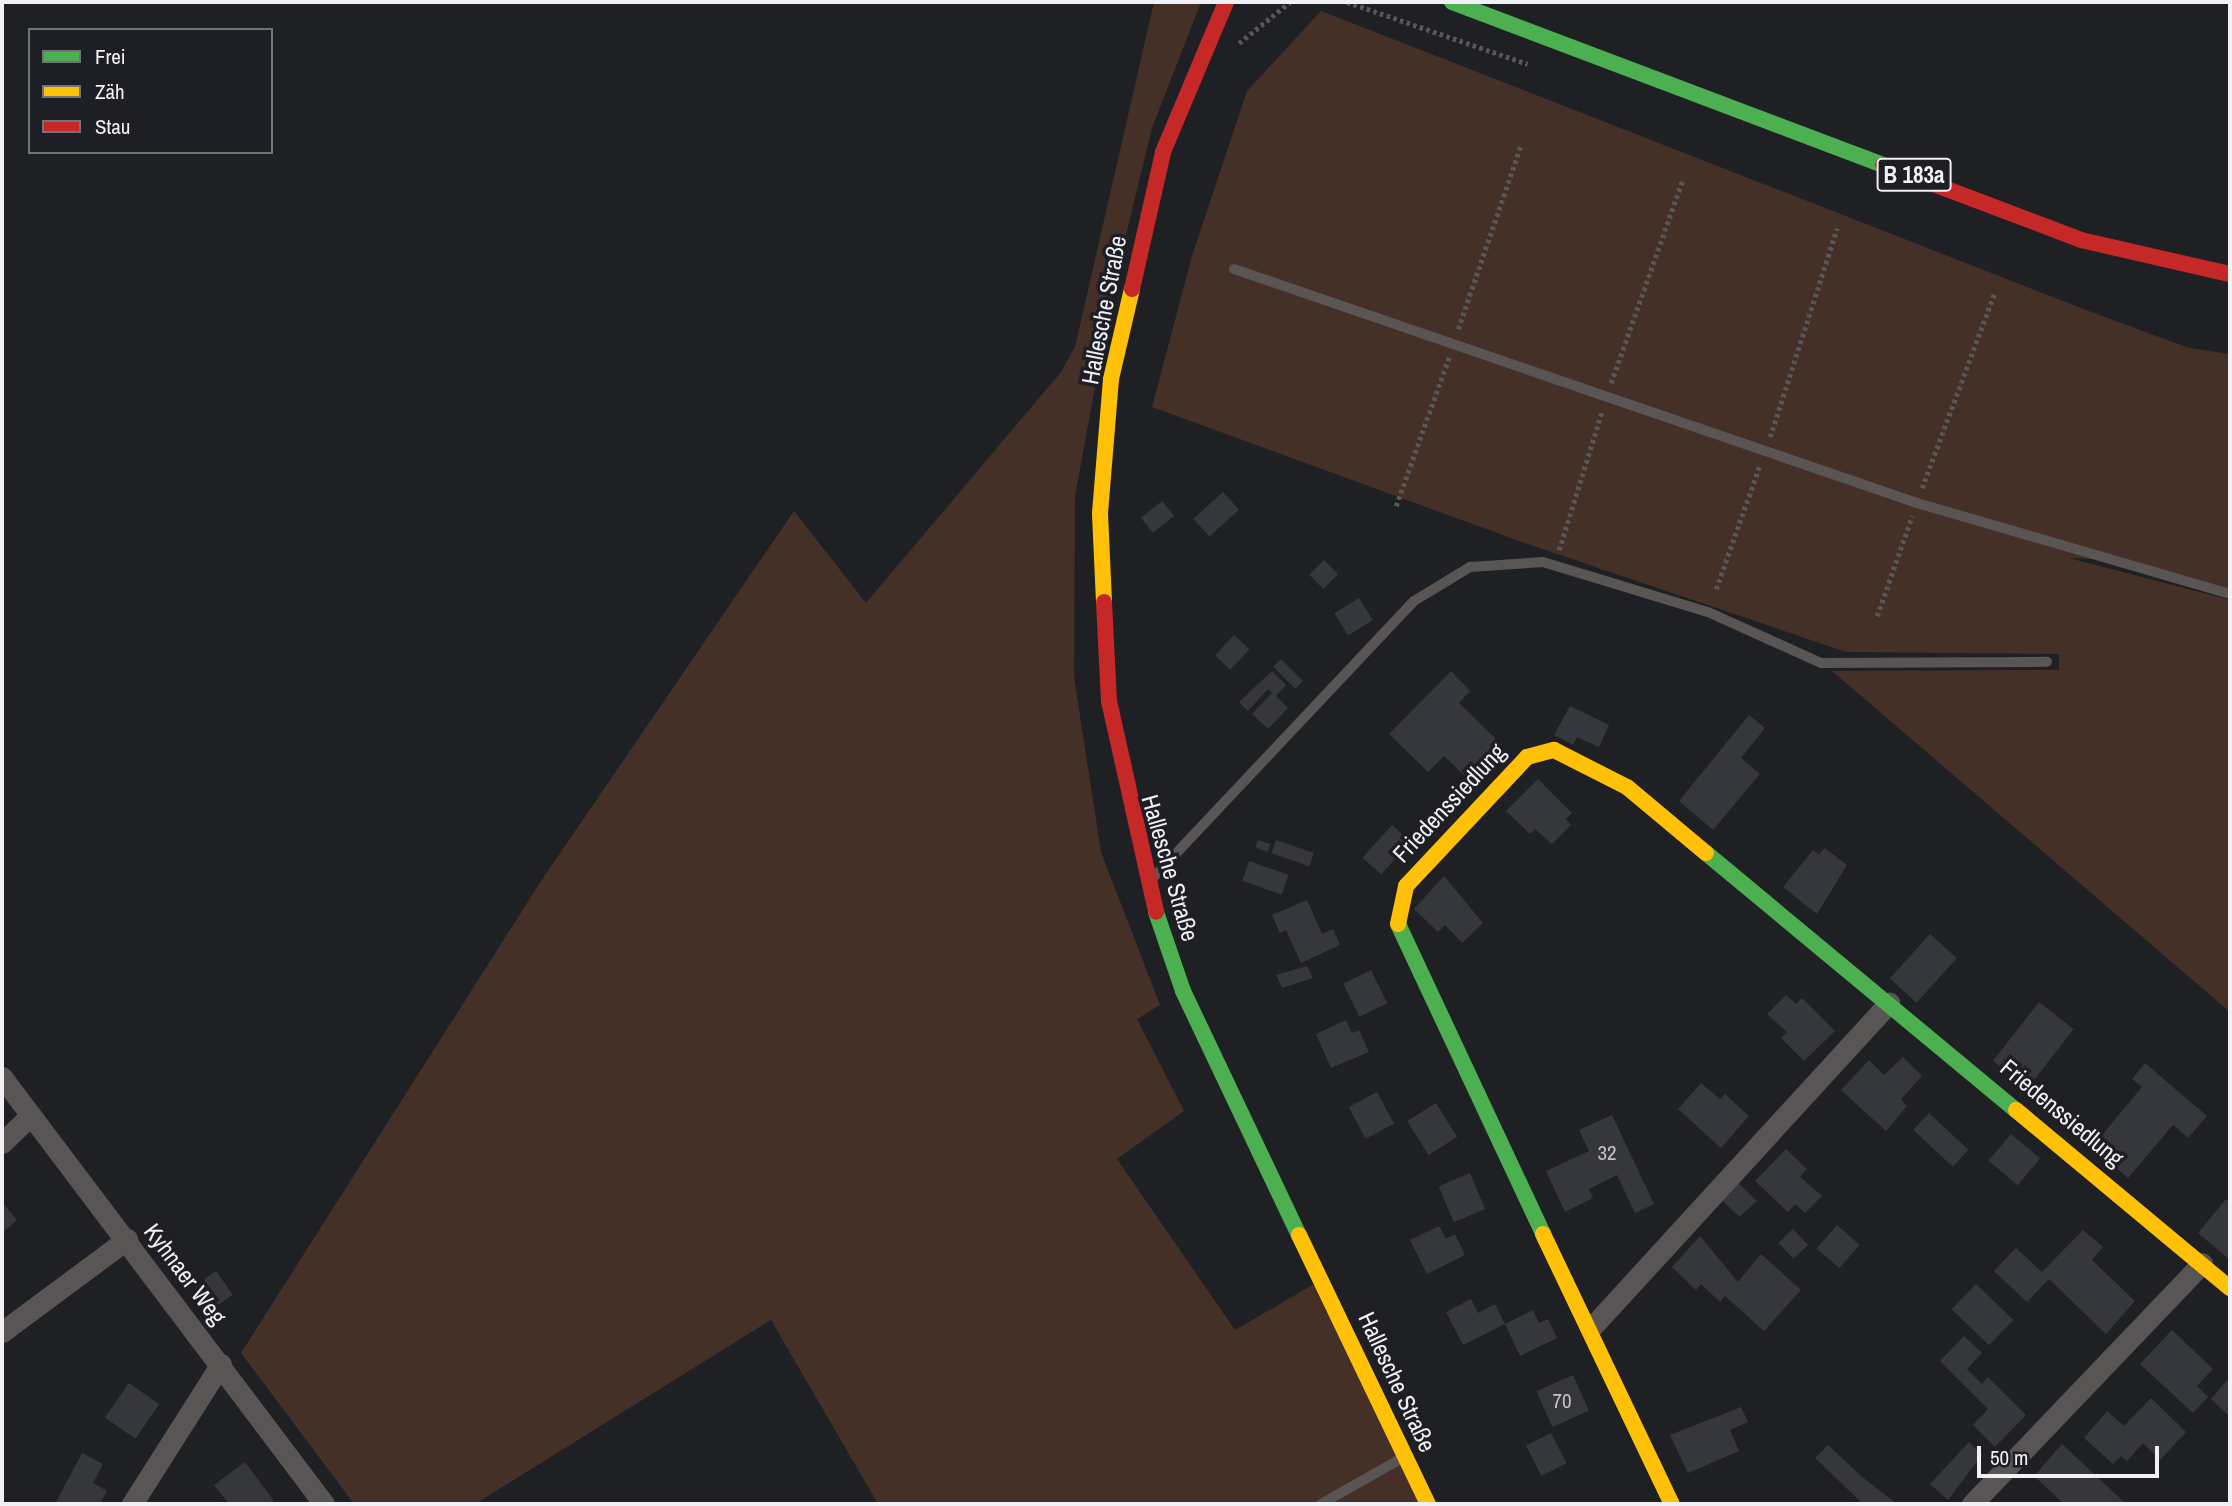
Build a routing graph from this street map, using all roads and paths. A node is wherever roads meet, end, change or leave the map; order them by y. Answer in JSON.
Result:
{"nodes":[{"id":1,"x":1226,"y":2,"type":"edge"},
{"id":2,"x":1452,"y":2,"type":"edge"},
{"id":3,"x":1683,"y":179,"type":"dead end"},
{"id":4,"x":1838,"y":228,"type":"dead end"},
{"id":5,"x":1234,"y":269,"type":"dead end"},
{"id":6,"x":2230,"y":274,"type":"edge"},
{"id":7,"x":1995,"y":292,"type":"dead end"},
{"id":8,"x":1606,"y":399,"type":"junction"},
{"id":9,"x":1765,"y":452,"type":"junction"},
{"id":10,"x":1917,"y":503,"type":"junction"},
{"id":11,"x":1556,"y":558,"type":"dead end"},
{"id":12,"x":1716,"y":589,"type":"dead end"},
{"id":13,"x":2230,"y":594,"type":"edge"},
{"id":14,"x":1877,"y":616,"type":"dead end"},
{"id":15,"x":2047,"y":662,"type":"dead end"},
{"id":16,"x":1147,"y":885,"type":"junction"},
{"id":17,"x":1889,"y":1003,"type":"junction"},
{"id":18,"x":2,"y":1077,"type":"edge"},
{"id":19,"x":30,"y":1116,"type":"junction"},
{"id":20,"x":2,"y":1143,"type":"edge"},
{"id":21,"x":127,"y":1239,"type":"junction"},
{"id":22,"x":2202,"y":1263,"type":"junction"},
{"id":23,"x":2230,"y":1288,"type":"edge"},
{"id":24,"x":1592,"y":1328,"type":"junction"},
{"id":25,"x":2,"y":1332,"type":"edge"},
{"id":26,"x":220,"y":1364,"type":"junction"},
{"id":27,"x":1406,"y":1455,"type":"junction"},
{"id":28,"x":132,"y":1504,"type":"edge"},
{"id":29,"x":324,"y":1504,"type":"edge"},
{"id":30,"x":1321,"y":1504,"type":"edge"},
{"id":31,"x":1428,"y":1504,"type":"edge"},
{"id":32,"x":1672,"y":1504,"type":"edge"},
{"id":33,"x":1972,"y":1504,"type":"edge"}],
"edges":[{"from":1,"to":16,"type":"street","name":"Hallesche Straße"},
{"from":2,"to":6,"type":"street","number":"B 183a"},
{"from":3,"to":8,"type":"path"},
{"from":4,"to":9,"type":"path"},
{"from":5,"to":8,"type":"lane"},
{"from":7,"to":10,"type":"path"},
{"from":8,"to":9,"type":"lane"},
{"from":8,"to":11,"type":"path"},
{"from":9,"to":10,"type":"lane"},
{"from":9,"to":12,"type":"path"},
{"from":10,"to":13,"type":"lane"},
{"from":10,"to":14,"type":"path"},
{"from":15,"to":16,"type":"lane"},
{"from":16,"to":27,"type":"street","name":"Hallesche Straße"},
{"from":17,"to":22,"type":"street","name":"Friedenssiedlung"},
{"from":17,"to":24,"type":"street"},
{"from":17,"to":24,"type":"street","name":"Friedenssiedlung"},
{"from":18,"to":19,"type":"street","name":"Kyhnaer Weg"},
{"from":19,"to":20,"type":"street"},
{"from":19,"to":21,"type":"street","name":"Kyhnaer Weg"},
{"from":21,"to":25,"type":"street"},
{"from":21,"to":26,"type":"street","name":"Kyhnaer Weg"},
{"from":22,"to":23,"type":"street","name":"Friedenssiedlung"},
{"from":22,"to":33,"type":"street"},
{"from":24,"to":32,"type":"street","name":"Friedenssiedlung"},
{"from":26,"to":28,"type":"street"},
{"from":26,"to":29,"type":"street","name":"Kyhnaer Weg"},
{"from":27,"to":30,"type":"lane"},
{"from":27,"to":31,"type":"street","name":"Hallesche Straße"}]}
